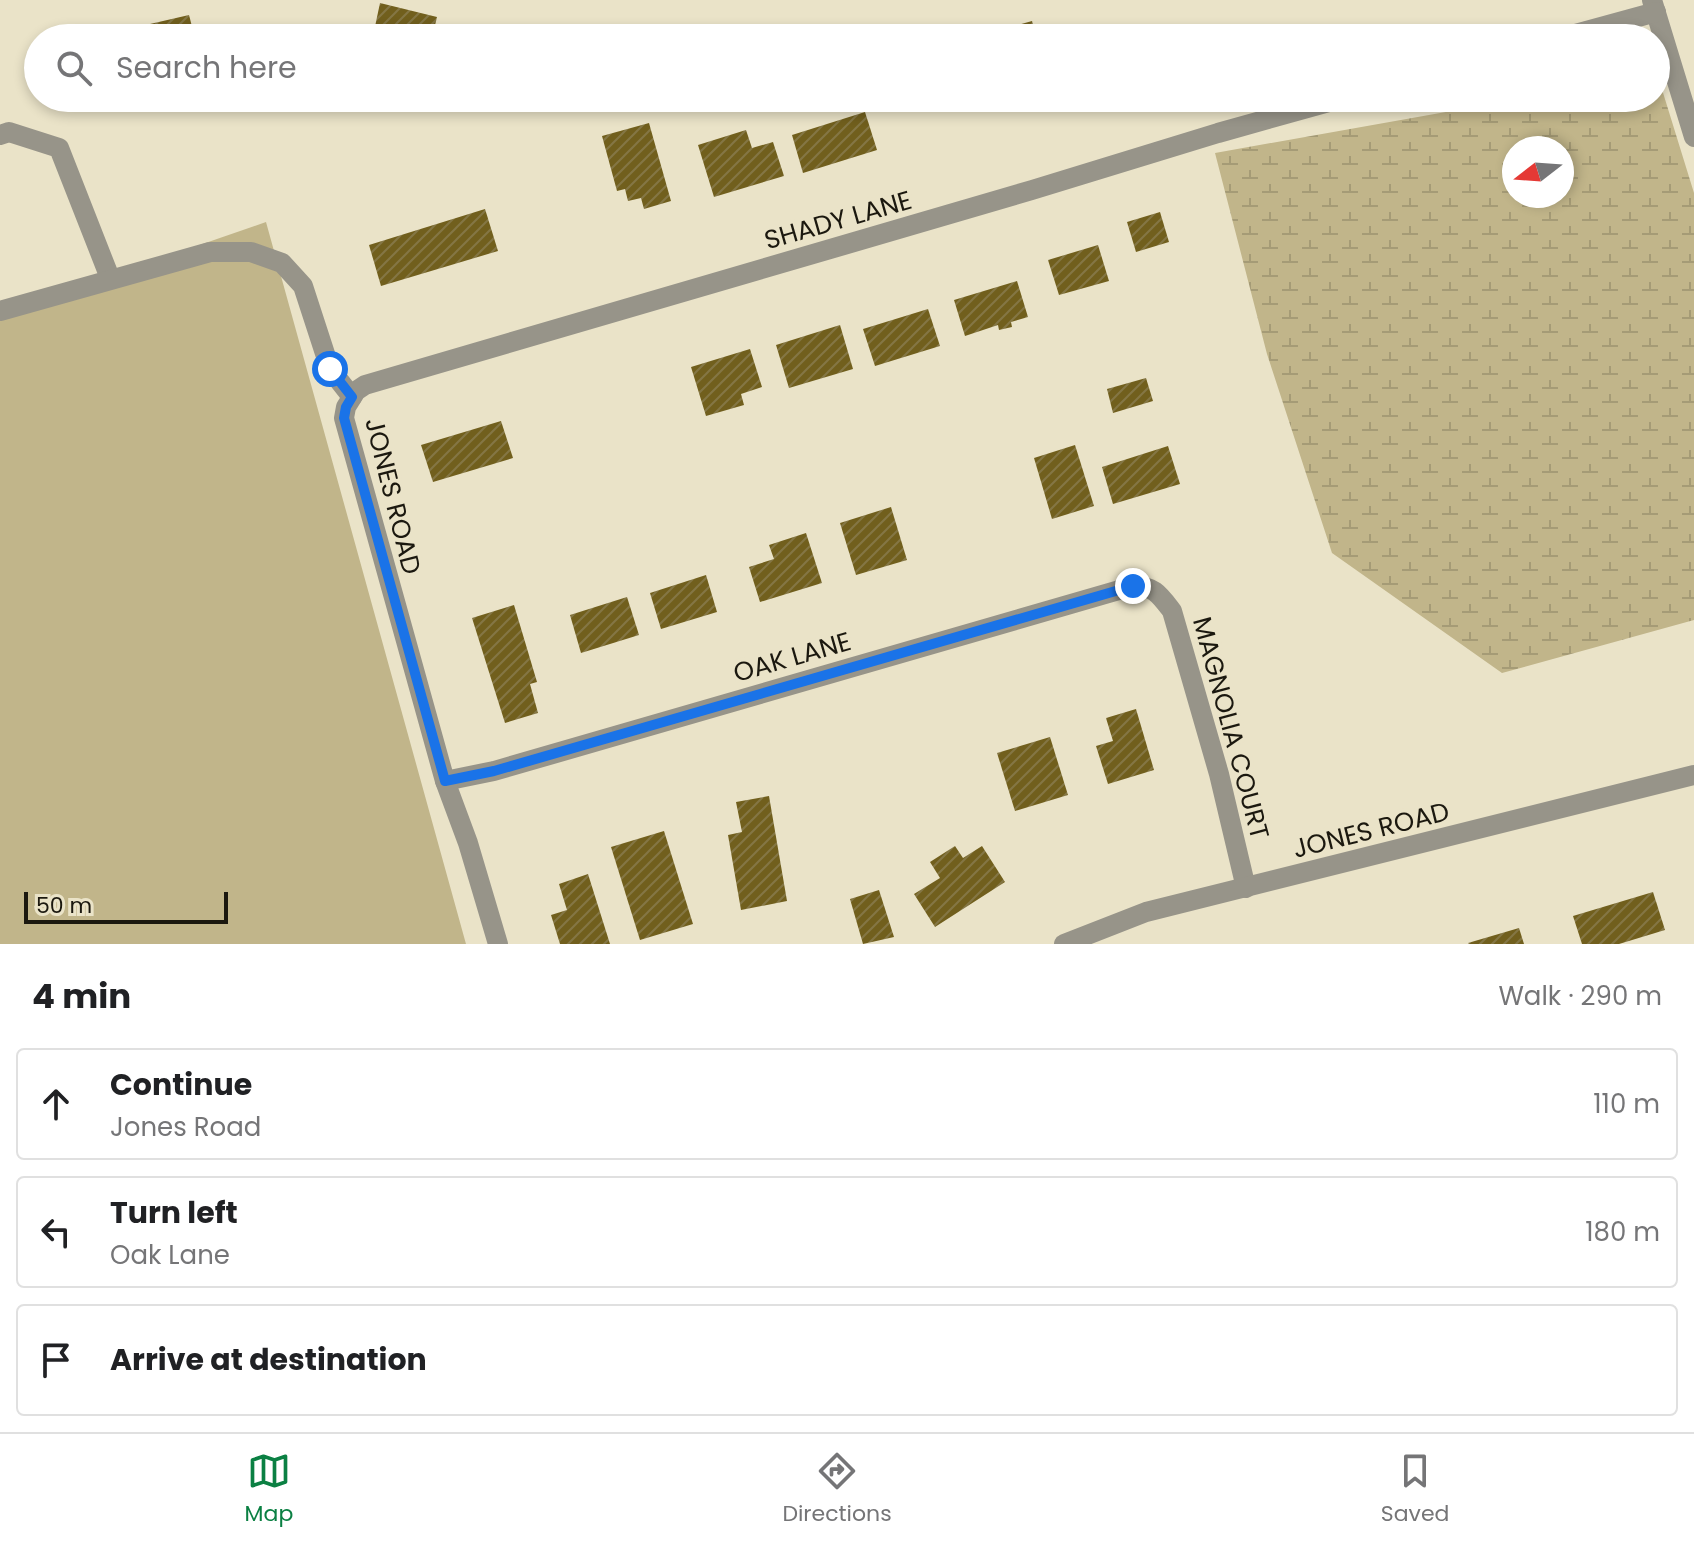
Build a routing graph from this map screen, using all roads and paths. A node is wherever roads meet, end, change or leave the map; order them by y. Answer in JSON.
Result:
{"nodes":[{"id":1,"x":1654,"y":6,"type":"edge"},
{"id":2,"x":1602,"y":24,"type":"edge"},
{"id":3,"x":1670,"y":58,"type":"edge"},
{"id":4,"x":1293,"y":112,"type":"edge"},
{"id":5,"x":0,"y":135,"type":"edge"},
{"id":6,"x":1694,"y":137,"type":"edge"},
{"id":7,"x":110,"y":278,"type":"junction"},
{"id":8,"x":0,"y":311,"type":"edge"},
{"id":9,"x":352,"y":397,"type":"junction"},
{"id":10,"x":1153,"y":589,"type":"joint"},
{"id":11,"x":1694,"y":775,"type":"edge"},
{"id":12,"x":445,"y":781,"type":"junction"},
{"id":13,"x":1246,"y":888,"type":"junction"},
{"id":14,"x":498,"y":944,"type":"edge"},
{"id":15,"x":1064,"y":944,"type":"edge"}],
"edges":[{"from":1,"to":2,"type":"street"},
{"from":3,"to":6,"type":"street"},
{"from":4,"to":9,"type":"street","name":"SHADY LANE"},
{"from":5,"to":7,"type":"street"},
{"from":7,"to":8,"type":"street","name":"JONES ROAD"},
{"from":7,"to":9,"type":"street","name":"JONES ROAD"},
{"from":9,"to":12,"type":"street","name":"JONES ROAD"},
{"from":10,"to":12,"type":"street","name":"OAK LANE"},
{"from":10,"to":13,"type":"street","name":"MAGNOLIA COURT"},
{"from":11,"to":13,"type":"street","name":"JONES ROAD"},
{"from":12,"to":14,"type":"street","name":"JONES ROAD"},
{"from":13,"to":15,"type":"street","name":"JONES ROAD"}]}
